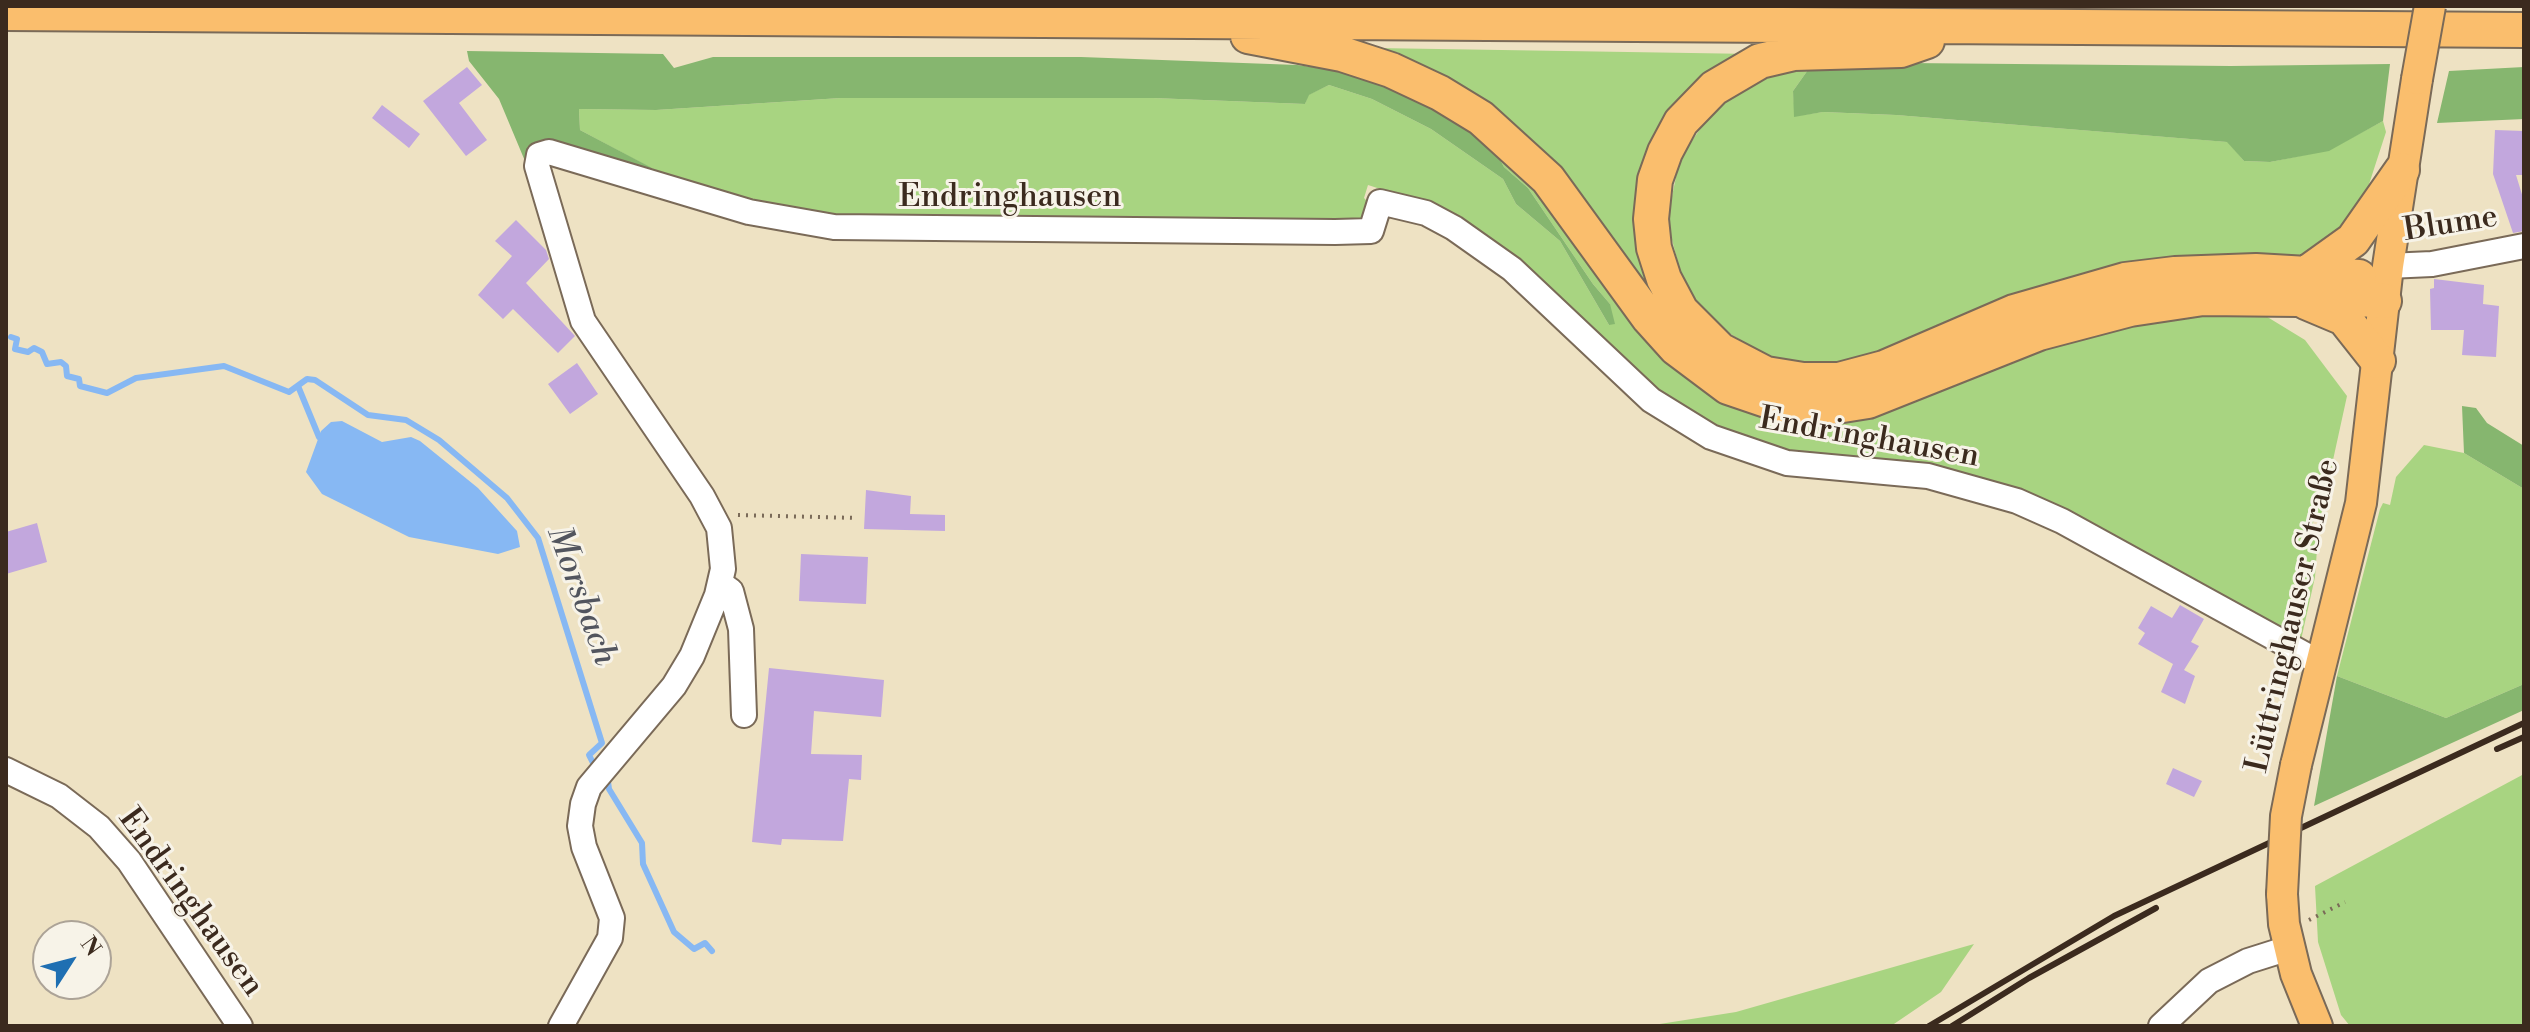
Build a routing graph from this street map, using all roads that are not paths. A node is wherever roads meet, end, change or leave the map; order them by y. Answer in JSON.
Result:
{"nodes":[{"id":1,"x":2430,"y":6,"type":"edge"},
{"id":2,"x":6,"y":13,"type":"edge"},
{"id":3,"x":1161,"y":20,"type":"junction"},
{"id":4,"x":1965,"y":27,"type":"junction"},
{"id":5,"x":2524,"y":30,"type":"edge"},
{"id":6,"x":2402,"y":170,"type":"junction"},
{"id":7,"x":2524,"y":246,"type":"edge"},
{"id":8,"x":2386,"y":282,"type":"junction"},
{"id":9,"x":2302,"y":286,"type":"junction"},
{"id":10,"x":2378,"y":361,"type":"junction"},
{"id":11,"x":720,"y":583,"type":"junction"},
{"id":12,"x":2322,"y":664,"type":"junction"},
{"id":13,"x":744,"y":715,"type":"dead end"},
{"id":14,"x":6,"y":770,"type":"edge"},
{"id":15,"x":2289,"y":948,"type":"junction"},
{"id":16,"x":240,"y":1026,"type":"edge"},
{"id":17,"x":561,"y":1026,"type":"edge"},
{"id":18,"x":2161,"y":1026,"type":"edge"},
{"id":19,"x":2317,"y":1026,"type":"edge"}],
"edges":[{"from":1,"to":6,"type":"main road","name":"Lüttringhauser Straße","bridge":true},
{"from":2,"to":3,"type":"highway"},
{"from":3,"to":4,"type":"highway"},
{"from":3,"to":9,"type":"highway"},
{"from":4,"to":5,"type":"highway"},
{"from":4,"to":9,"type":"highway"},
{"from":6,"to":8,"type":"main road","name":"Lüttringhauser Straße"},
{"from":6,"to":9,"type":"highway"},
{"from":7,"to":8,"type":"street","name":"Blume"},
{"from":8,"to":9,"type":"highway"},
{"from":8,"to":10,"type":"main road","name":"Lüttringhauser Straße"},
{"from":9,"to":10,"type":"highway"},
{"from":10,"to":12,"type":"main road","name":"Lüttringhauser Straße"},
{"from":11,"to":12,"type":"street","name":"Endringhausen"},
{"from":11,"to":13,"type":"street"},
{"from":11,"to":17,"type":"street","name":"Endringhausen"},
{"from":12,"to":15,"type":"main road","name":"Lüttringhauser Straße","bridge":true},
{"from":14,"to":16,"type":"street","name":"Endringhausen"},
{"from":15,"to":18,"type":"street"},
{"from":15,"to":19,"type":"main road","name":"Lüttringhauser Straße"}]}
